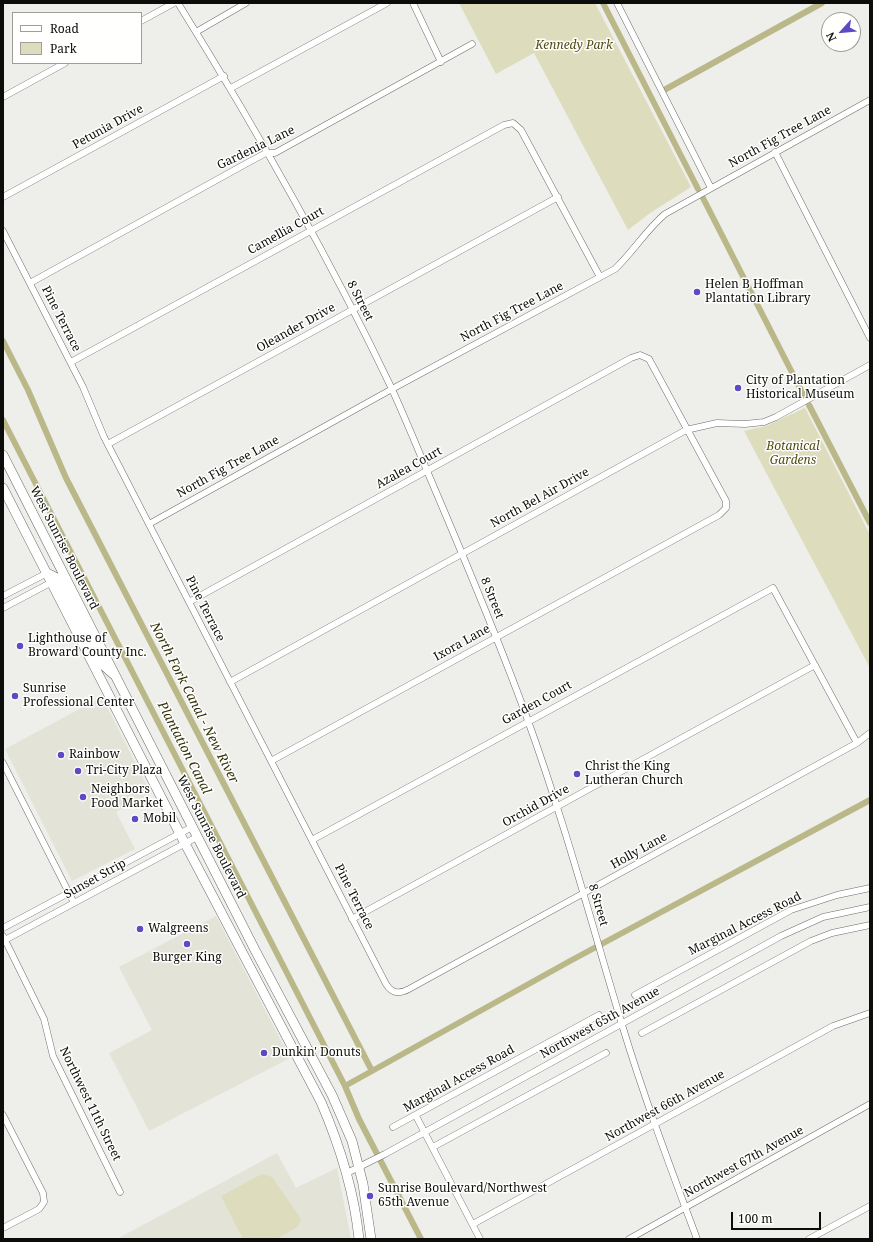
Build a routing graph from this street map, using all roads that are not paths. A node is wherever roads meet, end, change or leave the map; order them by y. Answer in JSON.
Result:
{"nodes":[{"id":1,"x":174,"y":3,"type":"edge"},
{"id":2,"x":178,"y":3,"type":"edge"},
{"id":3,"x":246,"y":3,"type":"edge"},
{"id":4,"x":387,"y":3,"type":"edge"},
{"id":5,"x":413,"y":3,"type":"edge"},
{"id":6,"x":617,"y":3,"type":"edge"},
{"id":7,"x":142,"y":20,"type":"edge"},
{"id":8,"x":196,"y":32,"type":"junction"},
{"id":9,"x":472,"y":44,"type":"dead end"},
{"id":10,"x":441,"y":62,"type":"junction"},
{"id":11,"x":63,"y":64,"type":"edge"},
{"id":12,"x":224,"y":76,"type":"junction"},
{"id":13,"x":231,"y":88,"type":"junction"},
{"id":14,"x":3,"y":97,"type":"edge"},
{"id":15,"x":870,"y":100,"type":"edge"},
{"id":16,"x":775,"y":152,"type":"junction"},
{"id":17,"x":266,"y":153,"type":"junction"},
{"id":18,"x":711,"y":188,"type":"junction"},
{"id":19,"x":3,"y":197,"type":"edge"},
{"id":20,"x":558,"y":197,"type":"junction"},
{"id":21,"x":311,"y":230,"type":"junction"},
{"id":22,"x":3,"y":231,"type":"edge"},
{"id":23,"x":600,"y":277,"type":"junction"},
{"id":24,"x":30,"y":283,"type":"junction"},
{"id":25,"x":352,"y":309,"type":"junction"},
{"id":26,"x":870,"y":338,"type":"edge"},
{"id":27,"x":71,"y":362,"type":"junction"},
{"id":28,"x":870,"y":365,"type":"edge"},
{"id":29,"x":392,"y":389,"type":"junction"},
{"id":30,"x":686,"y":430,"type":"junction"},
{"id":31,"x":108,"y":444,"type":"junction"},
{"id":32,"x":3,"y":455,"type":"edge"},
{"id":33,"x":427,"y":471,"type":"junction"},
{"id":34,"x":3,"y":488,"type":"edge"},
{"id":35,"x":15,"y":513,"type":"junction"},
{"id":36,"x":148,"y":524,"type":"junction"},
{"id":37,"x":462,"y":553,"type":"junction"},
{"id":38,"x":58,"y":564,"type":"junction"},
{"id":39,"x":48,"y":573,"type":"junction"},
{"id":40,"x":52,"y":582,"type":"junction"},
{"id":41,"x":3,"y":596,"type":"edge"},
{"id":42,"x":189,"y":602,"type":"junction"},
{"id":43,"x":3,"y":608,"type":"edge"},
{"id":44,"x":496,"y":636,"type":"junction"},
{"id":45,"x":815,"y":665,"type":"junction"},
{"id":46,"x":117,"y":678,"type":"junction"},
{"id":47,"x":230,"y":682,"type":"junction"},
{"id":48,"x":528,"y":720,"type":"junction"},
{"id":49,"x":870,"y":733,"type":"edge"},
{"id":50,"x":857,"y":743,"type":"junction"},
{"id":51,"x":271,"y":761,"type":"junction"},
{"id":52,"x":3,"y":763,"type":"edge"},
{"id":53,"x":558,"y":806,"type":"junction"},
{"id":54,"x":192,"y":828,"type":"junction"},
{"id":55,"x":180,"y":834,"type":"junction"},
{"id":56,"x":197,"y":837,"type":"junction"},
{"id":57,"x":312,"y":840,"type":"junction"},
{"id":58,"x":185,"y":842,"type":"junction"},
{"id":59,"x":870,"y":888,"type":"edge"},
{"id":60,"x":69,"y":893,"type":"junction"},
{"id":61,"x":584,"y":894,"type":"junction"},
{"id":62,"x":74,"y":903,"type":"junction"},
{"id":63,"x":870,"y":907,"type":"edge"},
{"id":64,"x":352,"y":919,"type":"junction"},
{"id":65,"x":870,"y":925,"type":"edge"},
{"id":66,"x":3,"y":928,"type":"edge"},
{"id":67,"x":4,"y":939,"type":"edge"},
{"id":68,"x":395,"y":992,"type":"joint"},
{"id":69,"x":635,"y":995,"type":"dead end"},
{"id":70,"x":870,"y":1013,"type":"edge"},
{"id":71,"x":599,"y":1015,"type":"dead end"},
{"id":72,"x":622,"y":1024,"type":"junction"},
{"id":73,"x":642,"y":1033,"type":"dead end"},
{"id":74,"x":606,"y":1053,"type":"dead end"},
{"id":75,"x":870,"y":1104,"type":"edge"},
{"id":76,"x":3,"y":1116,"type":"edge"},
{"id":77,"x":416,"y":1116,"type":"junction"},
{"id":78,"x":654,"y":1124,"type":"junction"},
{"id":79,"x":393,"y":1127,"type":"dead end"},
{"id":80,"x":425,"y":1132,"type":"junction"},
{"id":81,"x":433,"y":1146,"type":"junction"},
{"id":82,"x":359,"y":1168,"type":"junction"},
{"id":83,"x":347,"y":1173,"type":"junction"},
{"id":84,"x":120,"y":1192,"type":"dead end"},
{"id":85,"x":870,"y":1206,"type":"edge"},
{"id":86,"x":685,"y":1208,"type":"junction"},
{"id":87,"x":473,"y":1224,"type":"junction"},
{"id":88,"x":3,"y":1228,"type":"edge"},
{"id":89,"x":811,"y":1238,"type":"edge"},
{"id":90,"x":359,"y":1239,"type":"edge"},
{"id":91,"x":371,"y":1239,"type":"edge"},
{"id":92,"x":480,"y":1239,"type":"edge"},
{"id":93,"x":629,"y":1239,"type":"edge"},
{"id":94,"x":697,"y":1239,"type":"edge"}],
"edges":[{"from":1,"to":7,"type":"street"},
{"from":2,"to":8,"type":"street","name":"8 Street"},
{"from":3,"to":8,"type":"street"},
{"from":4,"to":13,"type":"street"},
{"from":5,"to":10,"type":"street"},
{"from":6,"to":18,"type":"street"},
{"from":8,"to":12,"type":"street","name":"8 Street"},
{"from":9,"to":10,"type":"street","name":"Gardenia Lane"},
{"from":10,"to":17,"type":"street","name":"Gardenia Lane"},
{"from":11,"to":14,"type":"street"},
{"from":12,"to":13,"type":"street","name":"8 Street"},
{"from":12,"to":19,"type":"street","name":"Petunia Drive"},
{"from":13,"to":17,"type":"street","name":"8 Street"},
{"from":15,"to":16,"type":"street","name":"North Fig Tree Lane"},
{"from":16,"to":18,"type":"street","name":"North Fig Tree Lane"},
{"from":16,"to":26,"type":"street"},
{"from":17,"to":21,"type":"street","name":"8 Street"},
{"from":17,"to":24,"type":"street","name":"Gardenia Lane"},
{"from":18,"to":23,"type":"street","name":"North Fig Tree Lane"},
{"from":20,"to":21,"type":"street","name":"Camellia Court"},
{"from":20,"to":23,"type":"street"},
{"from":20,"to":25,"type":"street","name":"Oleander Drive"},
{"from":21,"to":25,"type":"street","name":"8 Street"},
{"from":21,"to":27,"type":"street","name":"Camellia Court"},
{"from":22,"to":24,"type":"street","name":"Pine Terrace"},
{"from":23,"to":29,"type":"street","name":"North Fig Tree Lane"},
{"from":24,"to":27,"type":"street","name":"Pine Terrace"},
{"from":25,"to":29,"type":"street","name":"8 Street"},
{"from":25,"to":31,"type":"street","name":"Oleander Drive"},
{"from":27,"to":31,"type":"street","name":"Pine Terrace"},
{"from":28,"to":30,"type":"street","name":"North Bel Air Drive"},
{"from":29,"to":33,"type":"street","name":"8 Street"},
{"from":29,"to":36,"type":"street","name":"North Fig Tree Lane"},
{"from":30,"to":33,"type":"street","name":"Azalea Court"},
{"from":30,"to":37,"type":"street","name":"North Bel Air Drive"},
{"from":30,"to":44,"type":"street","name":"Ixora Lane"},
{"from":31,"to":36,"type":"street","name":"Pine Terrace"},
{"from":32,"to":38,"type":"highway","name":"West Sunrise Boulevard"},
{"from":33,"to":37,"type":"street","name":"8 Street"},
{"from":33,"to":42,"type":"street","name":"Azalea Court"},
{"from":34,"to":35,"type":"highway","name":"West Sunrise Boulevard"},
{"from":35,"to":38,"type":"highway"},
{"from":35,"to":39,"type":"highway","name":"West Sunrise Boulevard"},
{"from":36,"to":42,"type":"street","name":"Pine Terrace"},
{"from":37,"to":44,"type":"street","name":"8 Street"},
{"from":37,"to":47,"type":"street","name":"North Bel Air Drive"},
{"from":38,"to":46,"type":"highway","name":"West Sunrise Boulevard"},
{"from":39,"to":40,"type":"highway","name":"West Sunrise Boulevard"},
{"from":39,"to":41,"type":"street"},
{"from":39,"to":46,"type":"highway"},
{"from":40,"to":43,"type":"street"},
{"from":40,"to":55,"type":"highway","name":"West Sunrise Boulevard"},
{"from":42,"to":47,"type":"street","name":"Pine Terrace"},
{"from":44,"to":48,"type":"street","name":"8 Street"},
{"from":44,"to":51,"type":"street","name":"Ixora Lane"},
{"from":45,"to":48,"type":"street","name":"Garden Court"},
{"from":45,"to":50,"type":"street"},
{"from":45,"to":53,"type":"street","name":"Orchid Drive"},
{"from":46,"to":54,"type":"highway","name":"West Sunrise Boulevard"},
{"from":47,"to":51,"type":"street","name":"Pine Terrace"},
{"from":48,"to":53,"type":"street","name":"8 Street"},
{"from":48,"to":57,"type":"street","name":"Garden Court"},
{"from":49,"to":50,"type":"street","name":"Holly Lane"},
{"from":50,"to":61,"type":"street","name":"Holly Lane"},
{"from":51,"to":57,"type":"street","name":"Pine Terrace"},
{"from":52,"to":60,"type":"street"},
{"from":53,"to":61,"type":"street","name":"8 Street"},
{"from":53,"to":64,"type":"street","name":"Orchid Drive"},
{"from":54,"to":55,"type":"street","name":"Sunset Strip"},
{"from":54,"to":56,"type":"highway","name":"West Sunrise Boulevard"},
{"from":55,"to":58,"type":"highway","name":"West Sunrise Boulevard"},
{"from":55,"to":60,"type":"street","name":"Sunset Strip"},
{"from":56,"to":58,"type":"street","name":"Sunset Strip"},
{"from":56,"to":82,"type":"highway","name":"West Sunrise Boulevard"},
{"from":57,"to":64,"type":"street","name":"Pine Terrace"},
{"from":58,"to":62,"type":"street","name":"Sunset Strip"},
{"from":58,"to":83,"type":"highway","name":"West Sunrise Boulevard"},
{"from":59,"to":69,"type":"street","name":"Marginal Access Road"},
{"from":60,"to":62,"type":"street"},
{"from":60,"to":66,"type":"street","name":"Sunset Strip"},
{"from":61,"to":68,"type":"street","name":"Holly Lane"},
{"from":61,"to":72,"type":"street","name":"8 Street"},
{"from":62,"to":67,"type":"street","name":"Sunset Strip"},
{"from":63,"to":72,"type":"street","name":"Northwest 65th Avenue"},
{"from":64,"to":68,"type":"street","name":"Pine Terrace"},
{"from":65,"to":73,"type":"street"},
{"from":67,"to":84,"type":"street","name":"Northwest 11th Street"},
{"from":70,"to":78,"type":"street","name":"Northwest 66th Avenue"},
{"from":71,"to":77,"type":"street","name":"Marginal Access Road"},
{"from":72,"to":78,"type":"street","name":"8 Street"},
{"from":72,"to":80,"type":"street","name":"Northwest 65th Avenue"},
{"from":74,"to":81,"type":"street"},
{"from":75,"to":86,"type":"street","name":"Northwest 67th Avenue"},
{"from":76,"to":88,"type":"street"},
{"from":77,"to":79,"type":"street","name":"Marginal Access Road"},
{"from":77,"to":80,"type":"street"},
{"from":78,"to":86,"type":"street","name":"8 Street"},
{"from":78,"to":87,"type":"street","name":"Northwest 66th Avenue"},
{"from":80,"to":81,"type":"street"},
{"from":80,"to":82,"type":"street","name":"Northwest 65th Avenue"},
{"from":81,"to":87,"type":"street"},
{"from":82,"to":83,"type":"street","name":"Northwest 65th Avenue"},
{"from":82,"to":91,"type":"highway","name":"West Sunrise Boulevard"},
{"from":83,"to":90,"type":"highway","name":"West Sunrise Boulevard"},
{"from":85,"to":89,"type":"street"},
{"from":86,"to":93,"type":"street","name":"Northwest 67th Avenue"},
{"from":86,"to":94,"type":"street","name":"8 Street"},
{"from":87,"to":92,"type":"street"}]}
